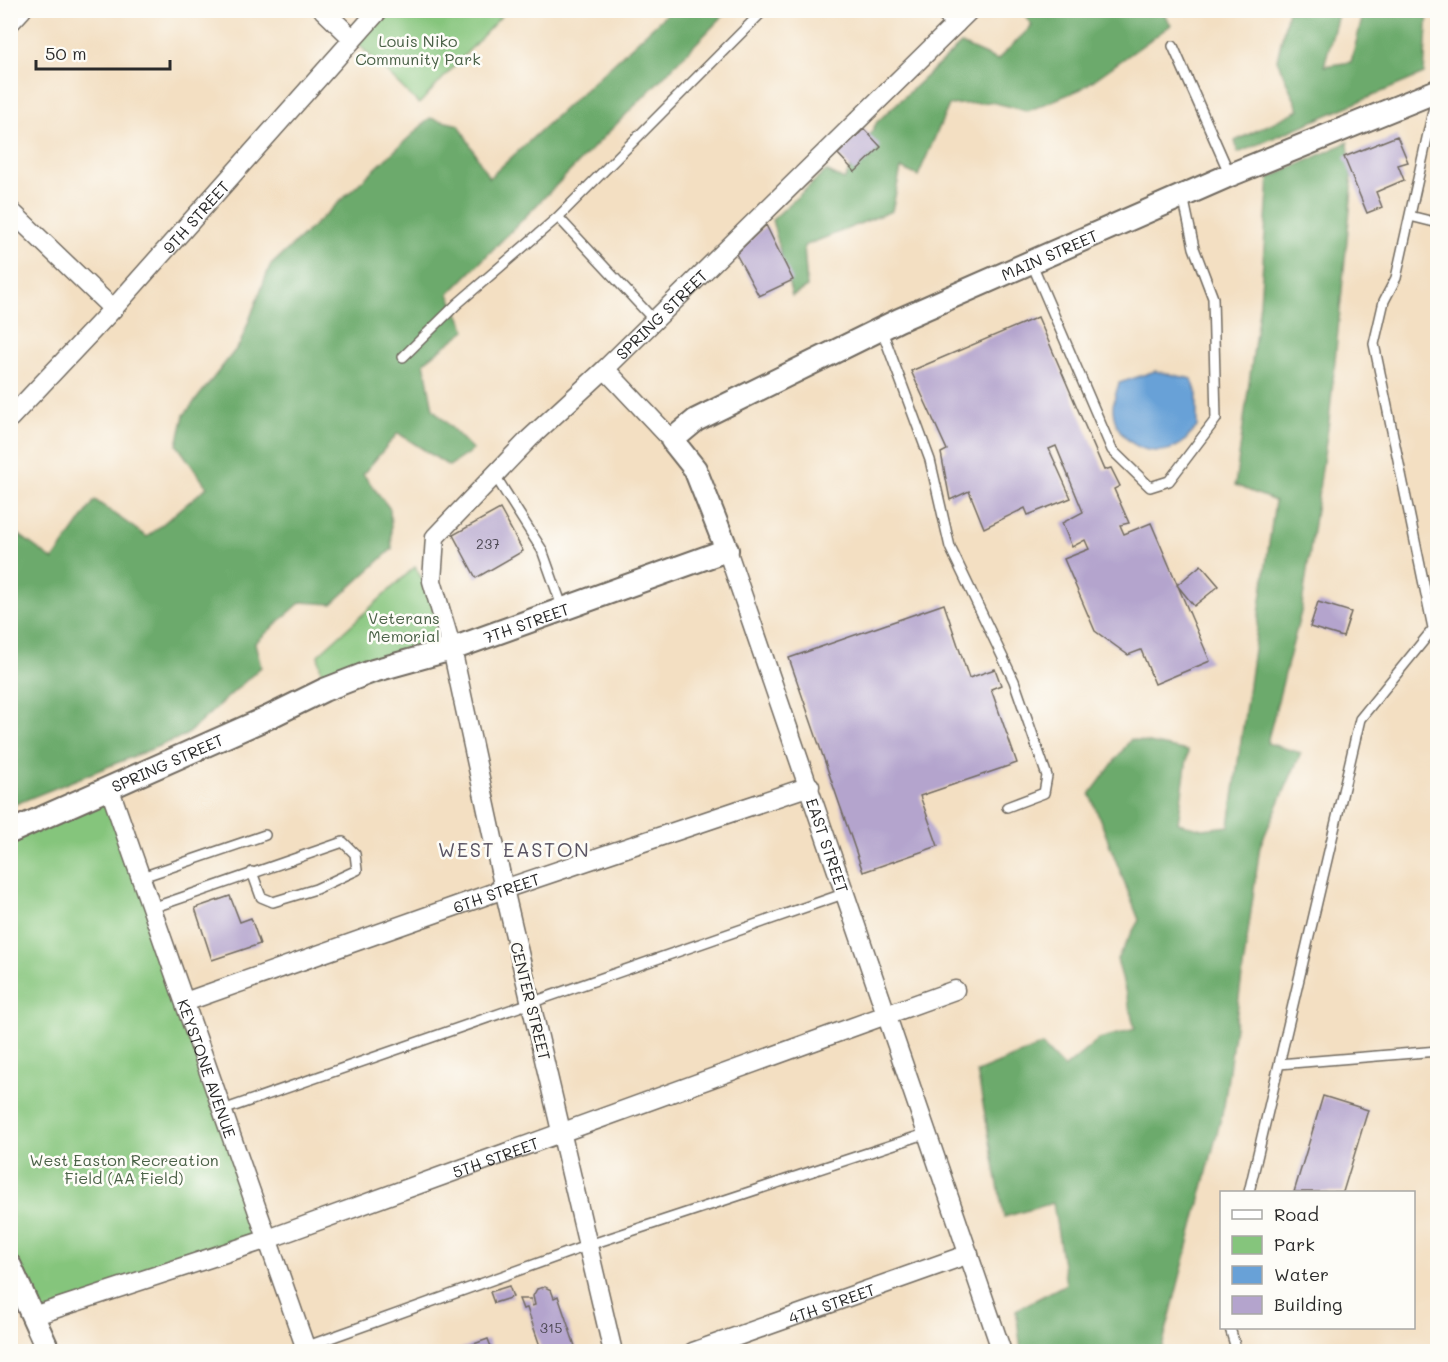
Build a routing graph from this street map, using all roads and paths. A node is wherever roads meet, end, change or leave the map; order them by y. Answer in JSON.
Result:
{"nodes":[{"id":1,"x":22,"y":10,"type":"edge"},
{"id":2,"x":322,"y":10,"type":"edge"},
{"id":3,"x":379,"y":10,"type":"edge"},
{"id":4,"x":764,"y":10,"type":"edge"},
{"id":5,"x":970,"y":10,"type":"edge"},
{"id":6,"x":950,"y":17,"type":"edge"},
{"id":7,"x":10,"y":23,"type":"edge"},
{"id":8,"x":353,"y":39,"type":"junction"},
{"id":9,"x":1173,"y":46,"type":"dead end"},
{"id":10,"x":1437,"y":91,"type":"edge"},
{"id":11,"x":1230,"y":175,"type":"junction"},
{"id":12,"x":1183,"y":196,"type":"junction"},
{"id":13,"x":10,"y":210,"type":"edge"},
{"id":14,"x":1410,"y":216,"type":"junction"},
{"id":15,"x":558,"y":217,"type":"junction"},
{"id":16,"x":1437,"y":223,"type":"edge"},
{"id":17,"x":1032,"y":264,"type":"junction"},
{"id":18,"x":113,"y":309,"type":"junction"},
{"id":19,"x":653,"y":319,"type":"junction"},
{"id":20,"x":881,"y":328,"type":"junction"},
{"id":21,"x":403,"y":357,"type":"dead end"},
{"id":22,"x":605,"y":369,"type":"junction"},
{"id":23,"x":10,"y":418,"type":"edge"},
{"id":24,"x":672,"y":440,"type":"junction"},
{"id":25,"x":494,"y":474,"type":"junction"},
{"id":26,"x":727,"y":550,"type":"junction"},
{"id":27,"x":563,"y":609,"type":"junction"},
{"id":28,"x":1436,"y":627,"type":"edge"},
{"id":29,"x":452,"y":650,"type":"junction"},
{"id":30,"x":324,"y":690,"type":"joint"},
{"id":31,"x":810,"y":786,"type":"junction"},
{"id":32,"x":109,"y":787,"type":"junction"},
{"id":33,"x":1007,"y":807,"type":"dead end"},
{"id":34,"x":10,"y":832,"type":"edge"},
{"id":35,"x":265,"y":835,"type":"dead end"},
{"id":36,"x":252,"y":872,"type":"junction"},
{"id":37,"x":142,"y":877,"type":"junction"},
{"id":38,"x":504,"y":889,"type":"junction"},
{"id":39,"x":846,"y":893,"type":"junction"},
{"id":40,"x":152,"y":908,"type":"junction"},
{"id":41,"x":956,"y":990,"type":"dead end"},
{"id":42,"x":186,"y":1002,"type":"junction"},
{"id":43,"x":531,"y":1003,"type":"junction"},
{"id":44,"x":888,"y":1016,"type":"junction"},
{"id":45,"x":1437,"y":1050,"type":"edge"},
{"id":46,"x":1279,"y":1064,"type":"junction"},
{"id":47,"x":223,"y":1110,"type":"junction"},
{"id":48,"x":928,"y":1133,"type":"junction"},
{"id":49,"x":563,"y":1134,"type":"junction"},
{"id":50,"x":1249,"y":1191,"type":"edge"},
{"id":51,"x":268,"y":1239,"type":"junction"},
{"id":52,"x":589,"y":1245,"type":"junction"},
{"id":53,"x":969,"y":1254,"type":"junction"},
{"id":54,"x":10,"y":1266,"type":"edge"},
{"id":55,"x":33,"y":1316,"type":"junction"},
{"id":56,"x":1230,"y":1329,"type":"edge"},
{"id":57,"x":306,"y":1349,"type":"edge"},
{"id":58,"x":49,"y":1352,"type":"edge"},
{"id":59,"x":613,"y":1352,"type":"edge"},
{"id":60,"x":693,"y":1352,"type":"edge"},
{"id":61,"x":1002,"y":1352,"type":"edge"},
{"id":62,"x":1237,"y":1352,"type":"edge"}],
"edges":[{"from":1,"to":7,"type":"street"},
{"from":2,"to":8,"type":"street"},
{"from":3,"to":8,"type":"street","name":"9TH STREET"},
{"from":4,"to":15,"type":"lane"},
{"from":5,"to":6,"type":"street","name":"SPRING STREET"},
{"from":6,"to":19,"type":"street","name":"SPRING STREET"},
{"from":8,"to":18,"type":"street","name":"9TH STREET"},
{"from":9,"to":11,"type":"lane"},
{"from":10,"to":11,"type":"street","name":"MAIN STREET"},
{"from":10,"to":14,"type":"lane"},
{"from":11,"to":12,"type":"street","name":"MAIN STREET"},
{"from":12,"to":17,"type":"street","name":"MAIN STREET"},
{"from":12,"to":17,"type":"lane"},
{"from":13,"to":18,"type":"street"},
{"from":14,"to":16,"type":"lane"},
{"from":14,"to":28,"type":"lane"},
{"from":15,"to":19,"type":"lane"},
{"from":15,"to":21,"type":"lane"},
{"from":17,"to":20,"type":"street","name":"MAIN STREET"},
{"from":18,"to":23,"type":"street","name":"9TH STREET"},
{"from":19,"to":22,"type":"street","name":"SPRING STREET"},
{"from":20,"to":24,"type":"street","name":"MAIN STREET"},
{"from":20,"to":33,"type":"lane"},
{"from":22,"to":24,"type":"street","name":"EAST STREET"},
{"from":22,"to":25,"type":"street","name":"SPRING STREET"},
{"from":24,"to":26,"type":"street","name":"EAST STREET"},
{"from":25,"to":27,"type":"lane"},
{"from":25,"to":29,"type":"street","name":"SPRING STREET"},
{"from":26,"to":27,"type":"street","name":"7TH STREET"},
{"from":26,"to":31,"type":"street","name":"EAST STREET"},
{"from":27,"to":29,"type":"street","name":"7TH STREET"},
{"from":28,"to":46,"type":"lane"},
{"from":29,"to":30,"type":"street","name":"7TH STREET"},
{"from":29,"to":38,"type":"street","name":"CENTER STREET"},
{"from":30,"to":32,"type":"street","name":"SPRING STREET"},
{"from":31,"to":38,"type":"street","name":"6TH STREET"},
{"from":31,"to":39,"type":"street","name":"EAST STREET"},
{"from":32,"to":34,"type":"street","name":"SPRING STREET"},
{"from":32,"to":37,"type":"street","name":"KEYSTONE AVENUE"},
{"from":35,"to":37,"type":"lane"},
{"from":36,"to":36,"type":"lane"},
{"from":36,"to":40,"type":"lane"},
{"from":37,"to":40,"type":"street","name":"KEYSTONE AVENUE"},
{"from":38,"to":42,"type":"street","name":"6TH STREET"},
{"from":38,"to":43,"type":"street","name":"CENTER STREET"},
{"from":39,"to":43,"type":"lane"},
{"from":39,"to":44,"type":"street","name":"EAST STREET"},
{"from":40,"to":42,"type":"street","name":"KEYSTONE AVENUE"},
{"from":41,"to":44,"type":"street","name":"5TH STREET"},
{"from":42,"to":47,"type":"street","name":"KEYSTONE AVENUE"},
{"from":43,"to":47,"type":"lane"},
{"from":43,"to":49,"type":"street","name":"CENTER STREET"},
{"from":44,"to":48,"type":"street","name":"EAST STREET"},
{"from":44,"to":49,"type":"street","name":"5TH STREET"},
{"from":45,"to":46,"type":"lane"},
{"from":46,"to":50,"type":"lane"},
{"from":47,"to":51,"type":"street","name":"KEYSTONE AVENUE"},
{"from":48,"to":52,"type":"lane"},
{"from":48,"to":53,"type":"street","name":"EAST STREET"},
{"from":49,"to":51,"type":"street","name":"5TH STREET"},
{"from":49,"to":52,"type":"street","name":"CENTER STREET"},
{"from":51,"to":55,"type":"street","name":"5TH STREET"},
{"from":51,"to":57,"type":"street","name":"KEYSTONE AVENUE"},
{"from":52,"to":57,"type":"lane"},
{"from":52,"to":59,"type":"street","name":"CENTER STREET"},
{"from":53,"to":60,"type":"street","name":"4TH STREET"},
{"from":53,"to":61,"type":"street","name":"EAST STREET"},
{"from":54,"to":55,"type":"street"},
{"from":55,"to":58,"type":"street"},
{"from":56,"to":62,"type":"lane"}]}
